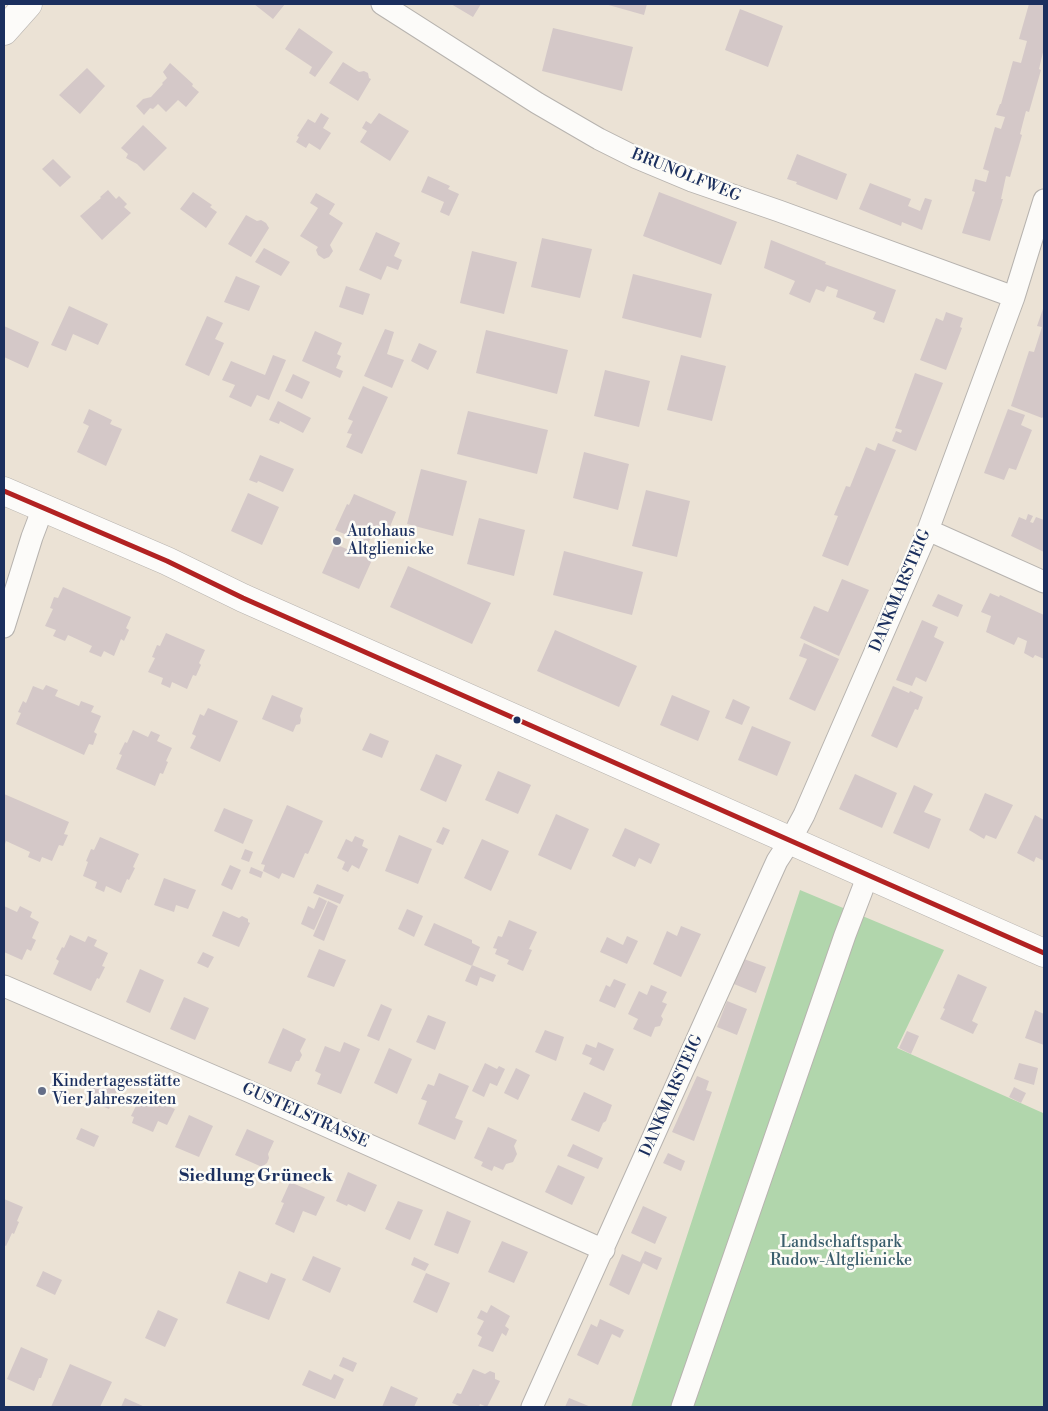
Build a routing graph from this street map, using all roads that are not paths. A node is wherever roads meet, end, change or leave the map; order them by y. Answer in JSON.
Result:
{"nodes":[{"id":1,"x":28,"y":4,"type":"edge"},
{"id":2,"x":382,"y":4,"type":"edge"},
{"id":3,"x":4,"y":31,"type":"edge"},
{"id":4,"x":1044,"y":200,"type":"edge"},
{"id":5,"x":1040,"y":235,"type":"edge"},
{"id":6,"x":1014,"y":298,"type":"junction"},
{"id":7,"x":4,"y":492,"type":"edge"},
{"id":8,"x":43,"y":508,"type":"junction"},
{"id":9,"x":928,"y":530,"type":"junction"},
{"id":10,"x":1044,"y":582,"type":"edge"},
{"id":11,"x":4,"y":627,"type":"edge"},
{"id":12,"x":790,"y":842,"type":"junction"},
{"id":13,"x":868,"y":875,"type":"junction"},
{"id":14,"x":1044,"y":953,"type":"edge"},
{"id":15,"x":4,"y":986,"type":"edge"},
{"id":16,"x":604,"y":1250,"type":"junction"},
{"id":17,"x":532,"y":1407,"type":"edge"},
{"id":18,"x":682,"y":1407,"type":"edge"}],
"edges":[{"from":1,"to":3,"type":"main road"},
{"from":2,"to":6,"type":"street","name":"BRUNOLFWEG"},
{"from":4,"to":5,"type":"street","name":"DANKMARSTEIG"},
{"from":5,"to":6,"type":"street","name":"DANKMARSTEIG"},
{"from":6,"to":9,"type":"street","name":"DANKMARSTEIG"},
{"from":7,"to":8,"type":"main road"},
{"from":8,"to":11,"type":"street"},
{"from":8,"to":12,"type":"main road"},
{"from":9,"to":10,"type":"street"},
{"from":9,"to":12,"type":"street","name":"DANKMARSTEIG"},
{"from":12,"to":13,"type":"main road"},
{"from":12,"to":16,"type":"street","name":"DANKMARSTEIG"},
{"from":13,"to":14,"type":"main road"},
{"from":13,"to":18,"type":"street"},
{"from":15,"to":16,"type":"street","name":"GUSTELSTRASSE"},
{"from":16,"to":17,"type":"street","name":"DANKMARSTEIG"}]}
